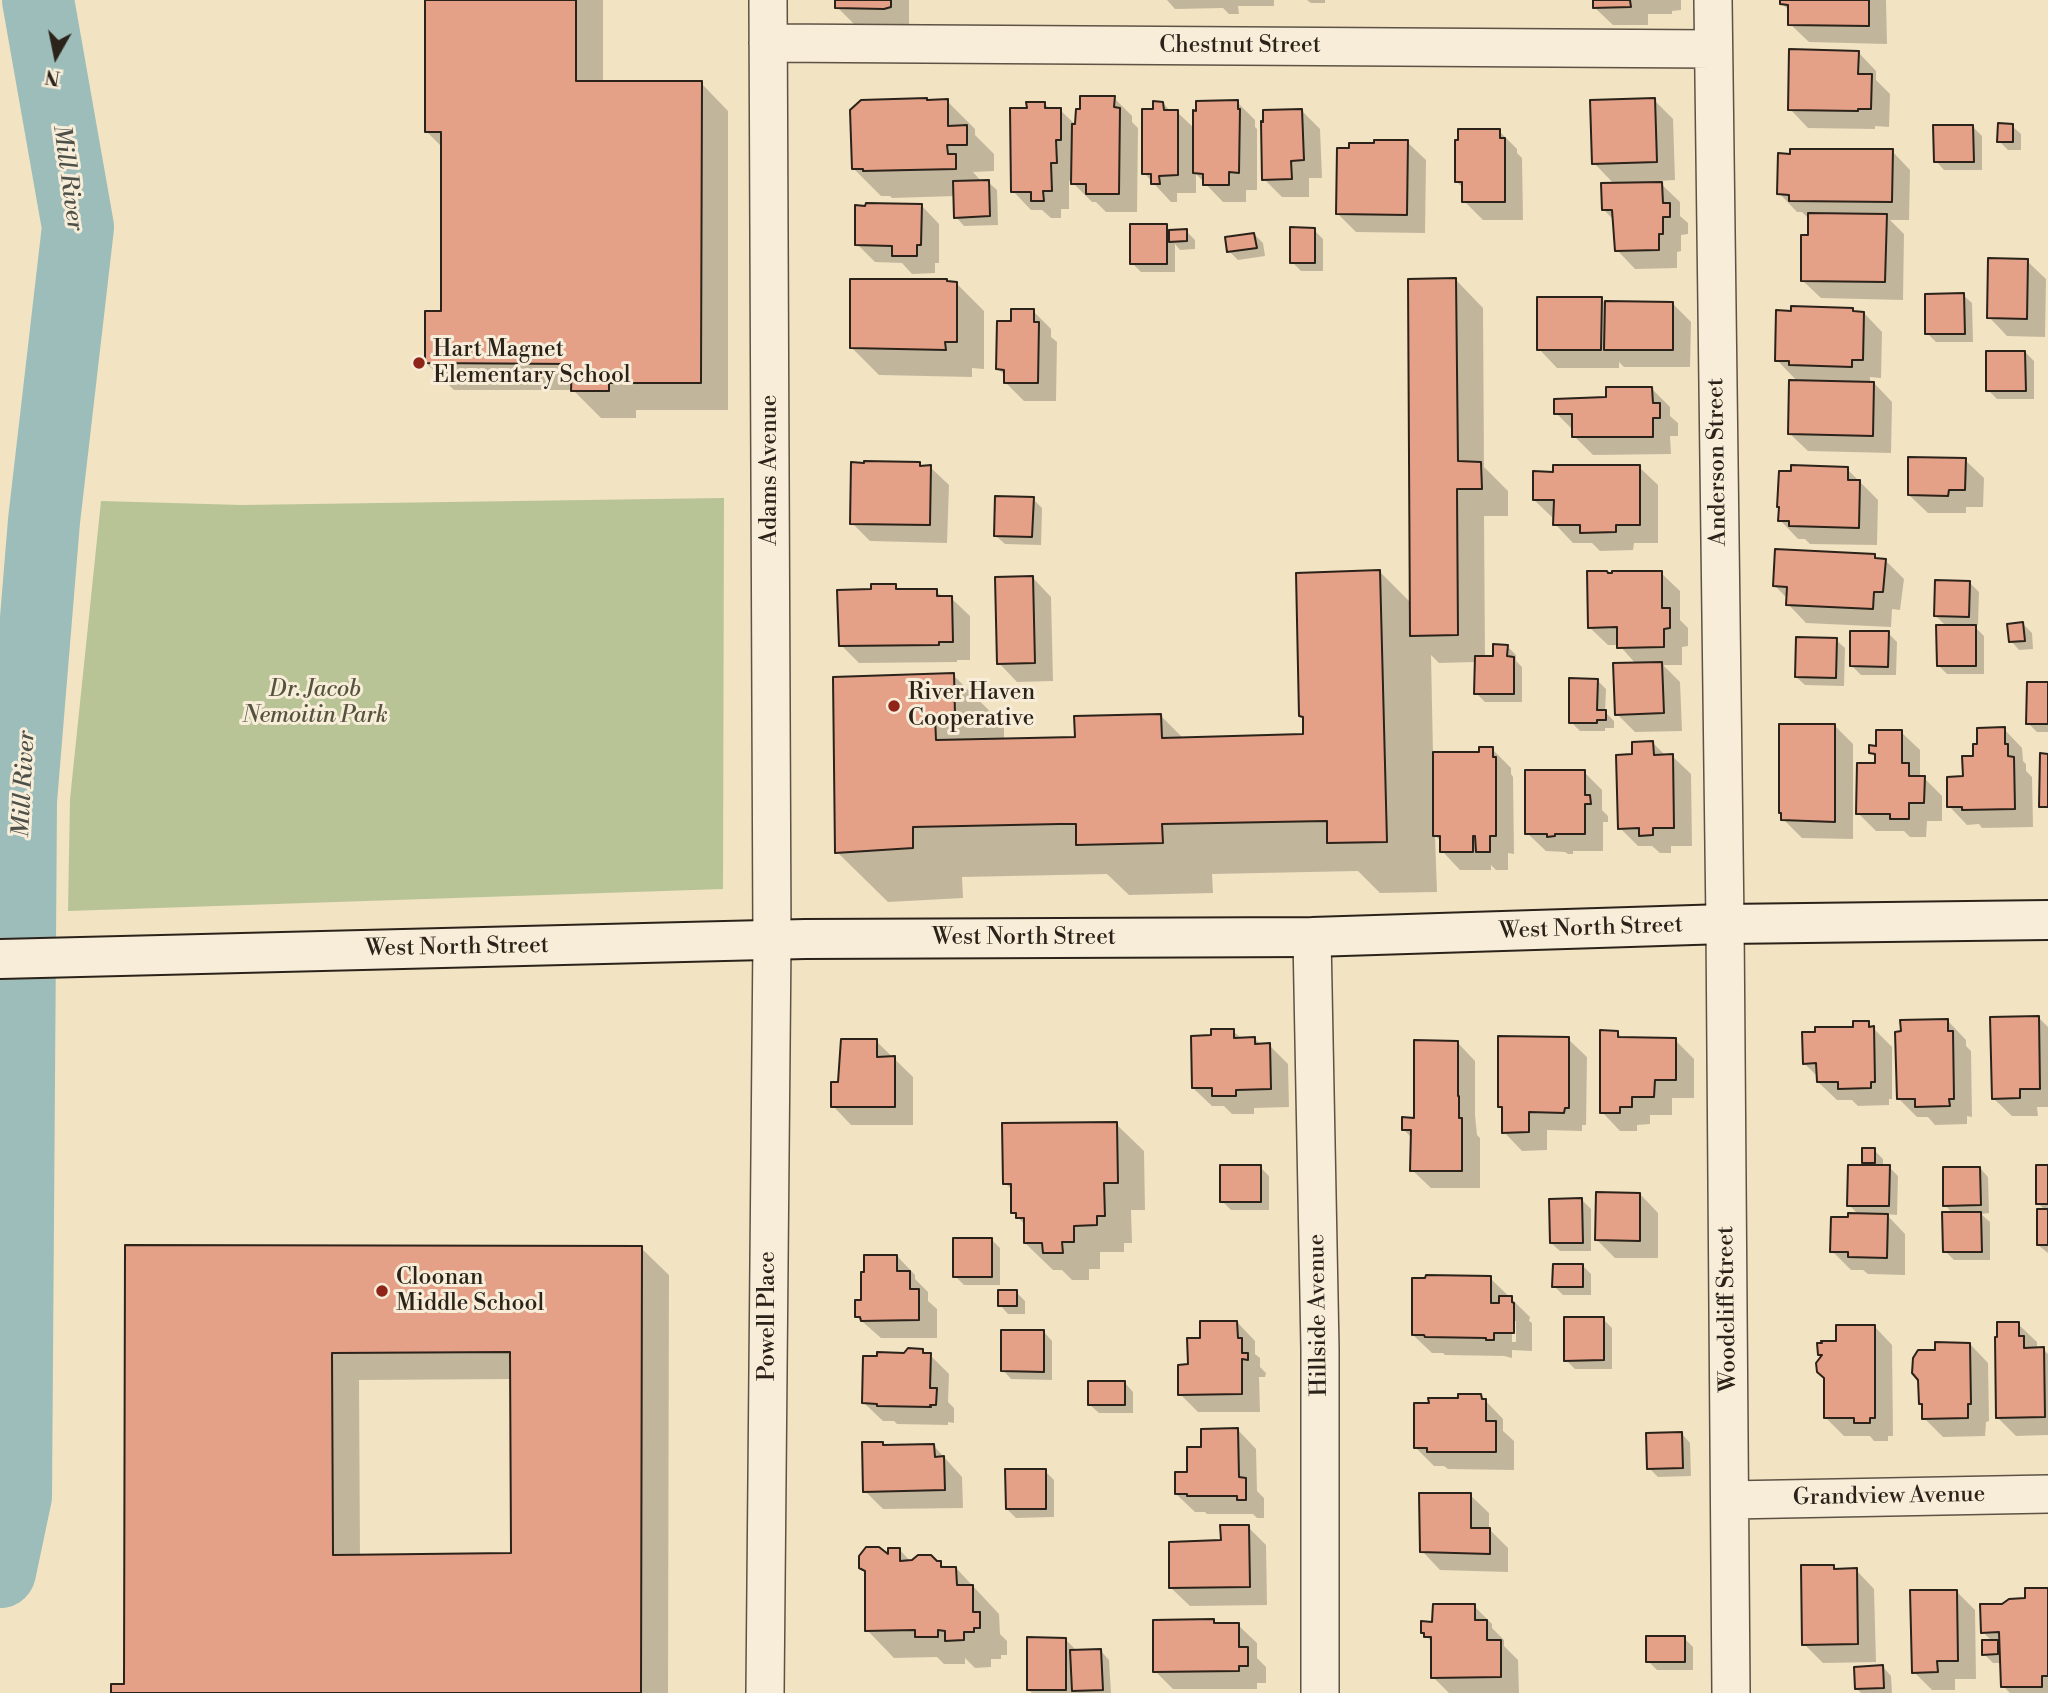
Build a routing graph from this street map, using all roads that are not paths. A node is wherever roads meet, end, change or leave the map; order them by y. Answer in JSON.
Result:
{"nodes":[{"id":1,"x":768,"y":0,"type":"edge"},
{"id":2,"x":1713,"y":0,"type":"edge"},
{"id":3,"x":768,"y":43,"type":"junction"},
{"id":4,"x":1712,"y":49,"type":"junction"},
{"id":5,"x":2048,"y":920,"type":"edge"},
{"id":6,"x":1725,"y":924,"type":"junction"},
{"id":7,"x":1311,"y":937,"type":"junction"},
{"id":8,"x":772,"y":940,"type":"junction"},
{"id":9,"x":0,"y":958,"type":"edge"},
{"id":10,"x":2048,"y":1494,"type":"edge"},
{"id":11,"x":1730,"y":1500,"type":"junction"},
{"id":12,"x":765,"y":1693,"type":"edge"},
{"id":13,"x":1320,"y":1693,"type":"edge"},
{"id":14,"x":1731,"y":1693,"type":"edge"}],
"edges":[{"from":1,"to":3,"type":"street","name":"Adams Avenue"},
{"from":2,"to":4,"type":"street","name":"Anderson Street"},
{"from":3,"to":4,"type":"street","name":"Chestnut Street"},
{"from":3,"to":8,"type":"street","name":"Adams Avenue"},
{"from":4,"to":6,"type":"street","name":"Anderson Street"},
{"from":5,"to":6,"type":"street","name":"West North Street"},
{"from":6,"to":7,"type":"street","name":"West North Street"},
{"from":6,"to":11,"type":"street","name":"Woodcliff Street"},
{"from":7,"to":8,"type":"street","name":"West North Street"},
{"from":7,"to":13,"type":"street","name":"Hillside Avenue"},
{"from":8,"to":9,"type":"street","name":"West North Street"},
{"from":8,"to":12,"type":"street","name":"Powell Place"},
{"from":10,"to":11,"type":"street","name":"Grandview Avenue"},
{"from":11,"to":14,"type":"street","name":"Woodcliff Street"}]}
